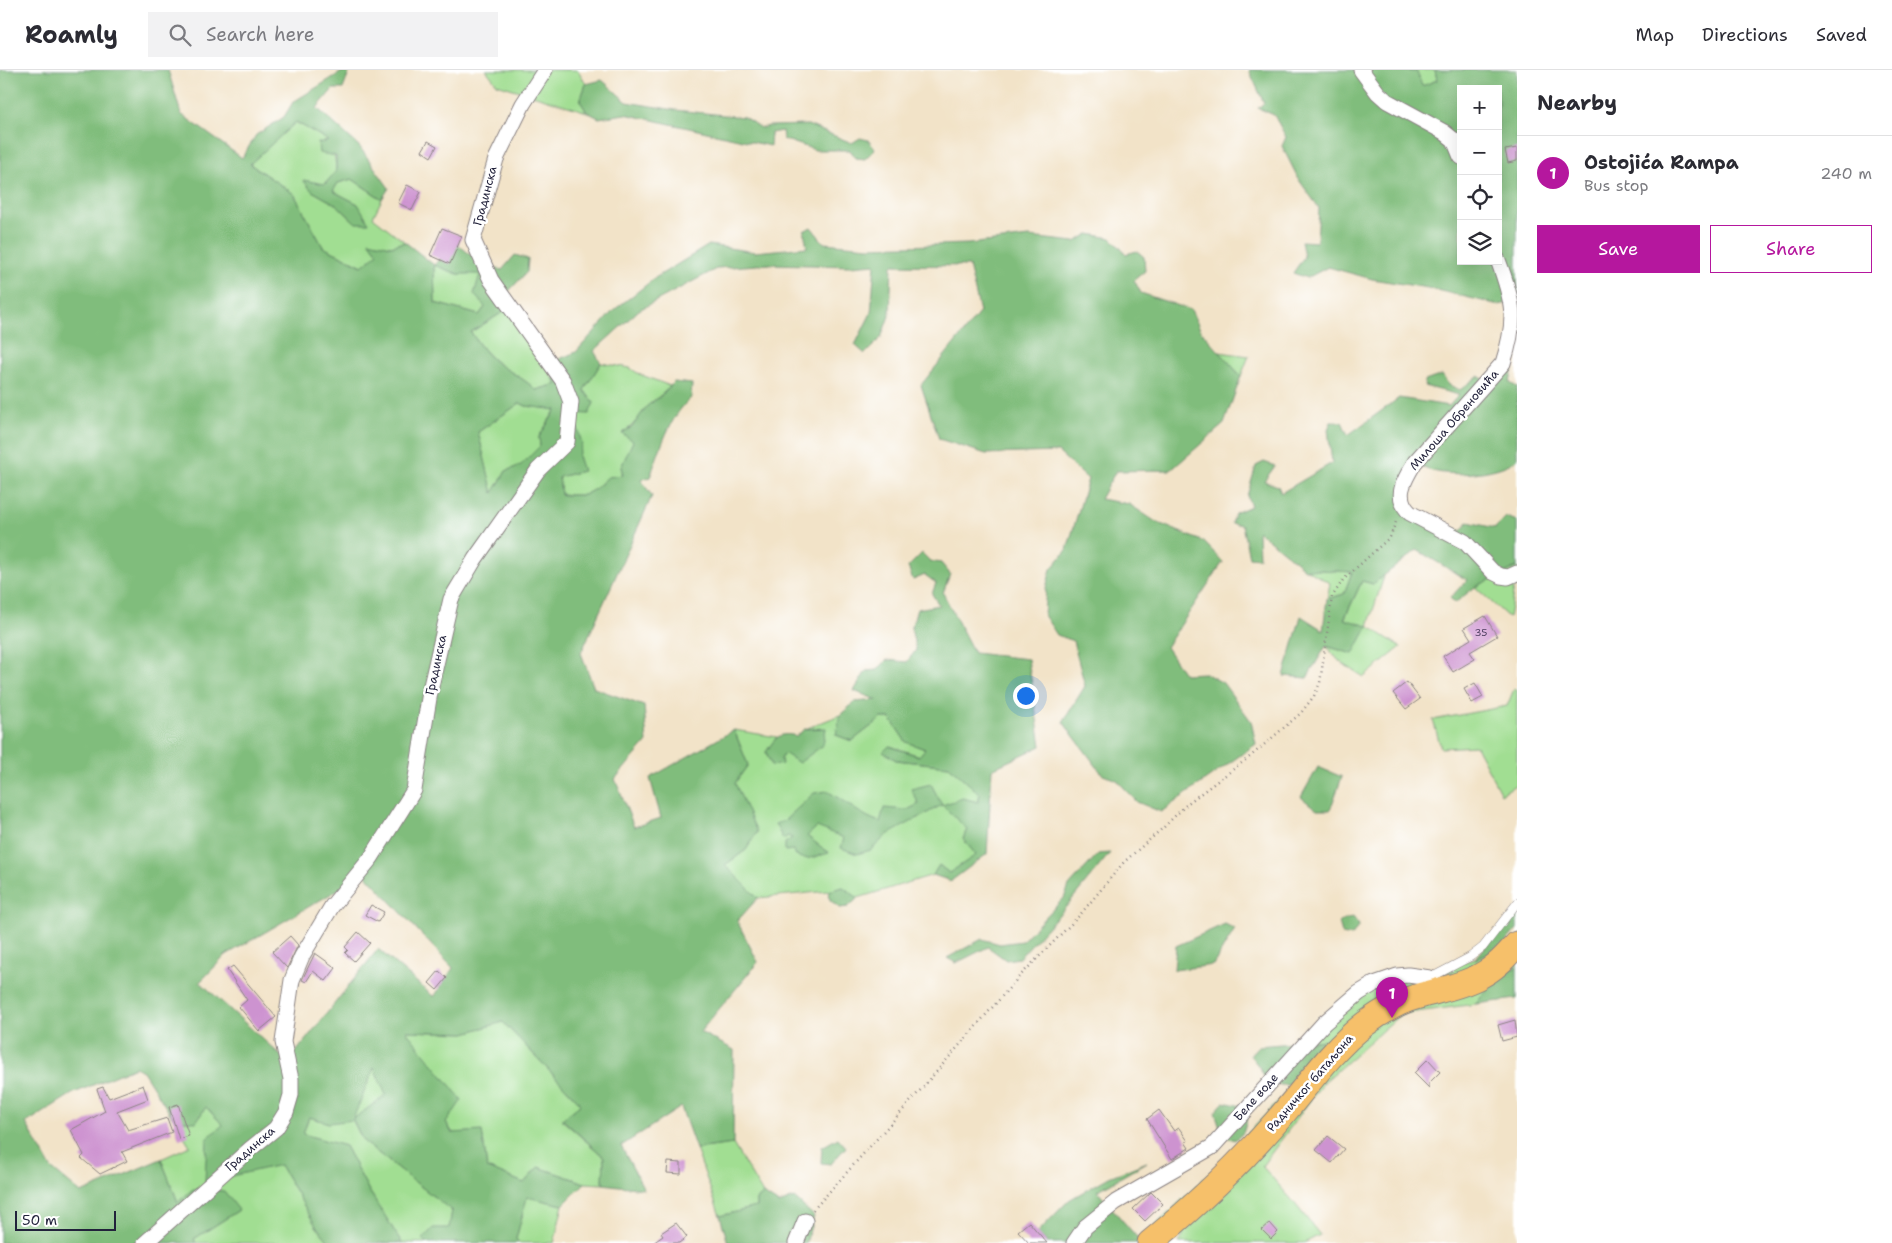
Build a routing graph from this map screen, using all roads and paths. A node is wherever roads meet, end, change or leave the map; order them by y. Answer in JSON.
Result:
{"nodes":[{"id":1,"x":545,"y":70,"type":"edge"},
{"id":2,"x":1361,"y":70,"type":"edge"},
{"id":3,"x":1457,"y":147,"type":"edge"},
{"id":4,"x":1500,"y":265,"type":"edge"},
{"id":5,"x":1403,"y":506,"type":"junction"},
{"id":6,"x":1517,"y":573,"type":"edge"},
{"id":7,"x":1517,"y":903,"type":"edge"},
{"id":8,"x":1517,"y":944,"type":"edge"},
{"id":9,"x":1509,"y":962,"type":"edge"},
{"id":10,"x":1434,"y":984,"type":"junction"},
{"id":11,"x":804,"y":1221,"type":"joint"},
{"id":12,"x":145,"y":1243,"type":"edge"},
{"id":13,"x":796,"y":1243,"type":"edge"},
{"id":14,"x":1074,"y":1243,"type":"edge"},
{"id":15,"x":1150,"y":1243,"type":"edge"}],
"edges":[{"from":1,"to":12,"type":"street","name":"Градинска"},
{"from":2,"to":3,"type":"street"},
{"from":4,"to":5,"type":"street","name":"Милоша Обреновића"},
{"from":5,"to":6,"type":"street"},
{"from":5,"to":11,"type":"path"},
{"from":7,"to":10,"type":"lane"},
{"from":8,"to":9,"type":"main road","name":"Радничког батаљона"},
{"from":9,"to":10,"type":"main road","name":"Радничког батаљона"},
{"from":10,"to":14,"type":"street","name":"Беле воде"},
{"from":10,"to":15,"type":"main road","name":"Радничког батаљона"},
{"from":11,"to":13,"type":"street"}]}
